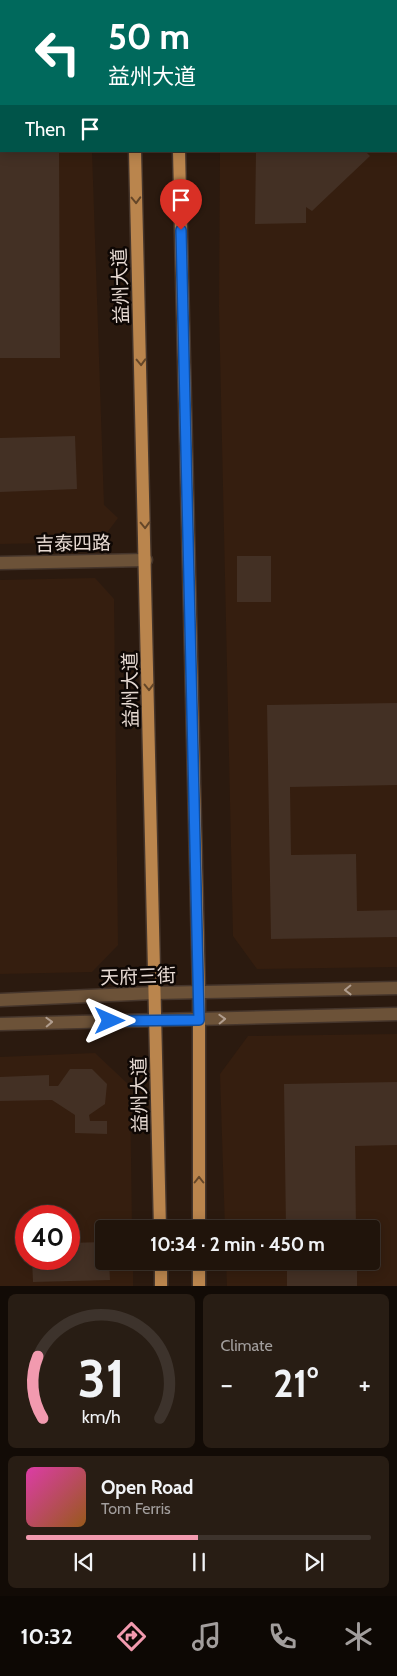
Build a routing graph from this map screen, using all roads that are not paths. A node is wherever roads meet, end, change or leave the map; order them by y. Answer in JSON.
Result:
{"nodes":[{"id":1,"x":135,"y":152,"type":"edge"},
{"id":2,"x":179,"y":152,"type":"edge"},
{"id":3,"x":146,"y":560,"type":"junction"},
{"id":4,"x":0,"y":563,"type":"edge"},
{"id":5,"x":397,"y":988,"type":"edge"},
{"id":6,"x":198,"y":993,"type":"junction"},
{"id":7,"x":154,"y":994,"type":"junction"},
{"id":8,"x":0,"y":1000,"type":"edge"},
{"id":9,"x":397,"y":1014,"type":"edge"},
{"id":10,"x":199,"y":1020,"type":"junction"},
{"id":11,"x":156,"y":1021,"type":"junction"},
{"id":12,"x":0,"y":1024,"type":"edge"},
{"id":13,"x":160,"y":1220,"type":"edge"},
{"id":14,"x":199,"y":1220,"type":"edge"},
{"id":15,"x":161,"y":1270,"type":"edge"},
{"id":16,"x":199,"y":1270,"type":"edge"},
{"id":17,"x":162,"y":1286,"type":"edge"},
{"id":18,"x":199,"y":1286,"type":"edge"}],
"edges":[{"from":1,"to":3,"type":"main road","name":"益州大道","one_way":true},
{"from":2,"to":6,"type":"main road"},
{"from":3,"to":4,"type":"street","name":"吉泰四路"},
{"from":3,"to":7,"type":"main road","name":"益州大道","one_way":true},
{"from":5,"to":6,"type":"street","name":"天府三街","one_way":true},
{"from":6,"to":7,"type":"street","name":"天府三街"},
{"from":6,"to":10,"type":"main road"},
{"from":7,"to":8,"type":"street","name":"天府三街"},
{"from":7,"to":11,"type":"main road","name":"益州大道"},
{"from":10,"to":9,"type":"street","one_way":true},
{"from":10,"to":11,"type":"street"},
{"from":14,"to":10,"type":"main road","one_way":true},
{"from":12,"to":11,"type":"street","one_way":true},
{"from":11,"to":13,"type":"main road","name":"益州大道"},
{"from":15,"to":17,"type":"main road"},
{"from":16,"to":18,"type":"main road"}]}
